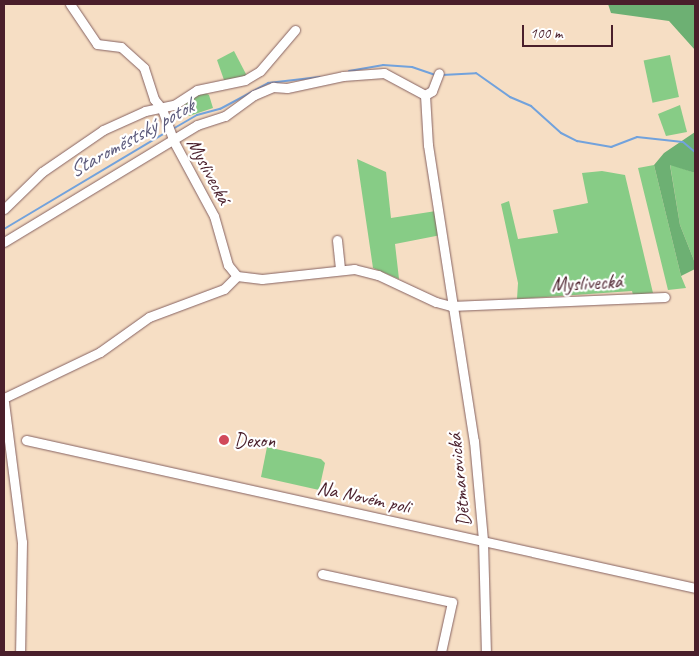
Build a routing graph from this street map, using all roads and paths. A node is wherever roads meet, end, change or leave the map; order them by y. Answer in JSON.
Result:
{"nodes":[{"id":1,"x":70,"y":4,"type":"edge"},
{"id":2,"x":295,"y":30,"type":"dead end"},
{"id":3,"x":438,"y":76,"type":"dead end"},
{"id":4,"x":425,"y":95,"type":"junction"},
{"id":5,"x":162,"y":109,"type":"junction"},
{"id":6,"x":171,"y":135,"type":"junction"},
{"id":7,"x":4,"y":209,"type":"edge"},
{"id":8,"x":337,"y":240,"type":"dead end"},
{"id":9,"x":4,"y":242,"type":"edge"},
{"id":10,"x":340,"y":269,"type":"junction"},
{"id":11,"x":237,"y":276,"type":"junction"},
{"id":12,"x":665,"y":297,"type":"dead end"},
{"id":13,"x":451,"y":306,"type":"junction"},
{"id":14,"x":4,"y":398,"type":"edge"},
{"id":15,"x":4,"y":402,"type":"edge"},
{"id":16,"x":26,"y":440,"type":"dead end"},
{"id":17,"x":483,"y":540,"type":"junction"},
{"id":18,"x":322,"y":574,"type":"dead end"},
{"id":19,"x":695,"y":588,"type":"edge"},
{"id":20,"x":20,"y":652,"type":"edge"},
{"id":21,"x":440,"y":652,"type":"edge"},
{"id":22,"x":486,"y":652,"type":"edge"}],
"edges":[{"from":1,"to":5,"type":"street","name":"Myslivecká"},
{"from":2,"to":5,"type":"street"},
{"from":3,"to":4,"type":"street"},
{"from":4,"to":6,"type":"street"},
{"from":4,"to":13,"type":"street"},
{"from":5,"to":6,"type":"street","name":"Myslivecká"},
{"from":5,"to":7,"type":"street"},
{"from":6,"to":9,"type":"street"},
{"from":6,"to":11,"type":"street","name":"Myslivecká"},
{"from":8,"to":10,"type":"street"},
{"from":10,"to":11,"type":"street","name":"Myslivecká"},
{"from":10,"to":13,"type":"street","name":"Myslivecká"},
{"from":11,"to":14,"type":"street"},
{"from":12,"to":13,"type":"street","name":"Myslivecká"},
{"from":13,"to":17,"type":"street","name":"Dětmarovická"},
{"from":15,"to":20,"type":"street"},
{"from":16,"to":17,"type":"street","name":"Na Novém poli"},
{"from":17,"to":19,"type":"street","name":"Na Novém poli"},
{"from":17,"to":22,"type":"street","name":"Dětmarovická"},
{"from":18,"to":21,"type":"street"}]}
